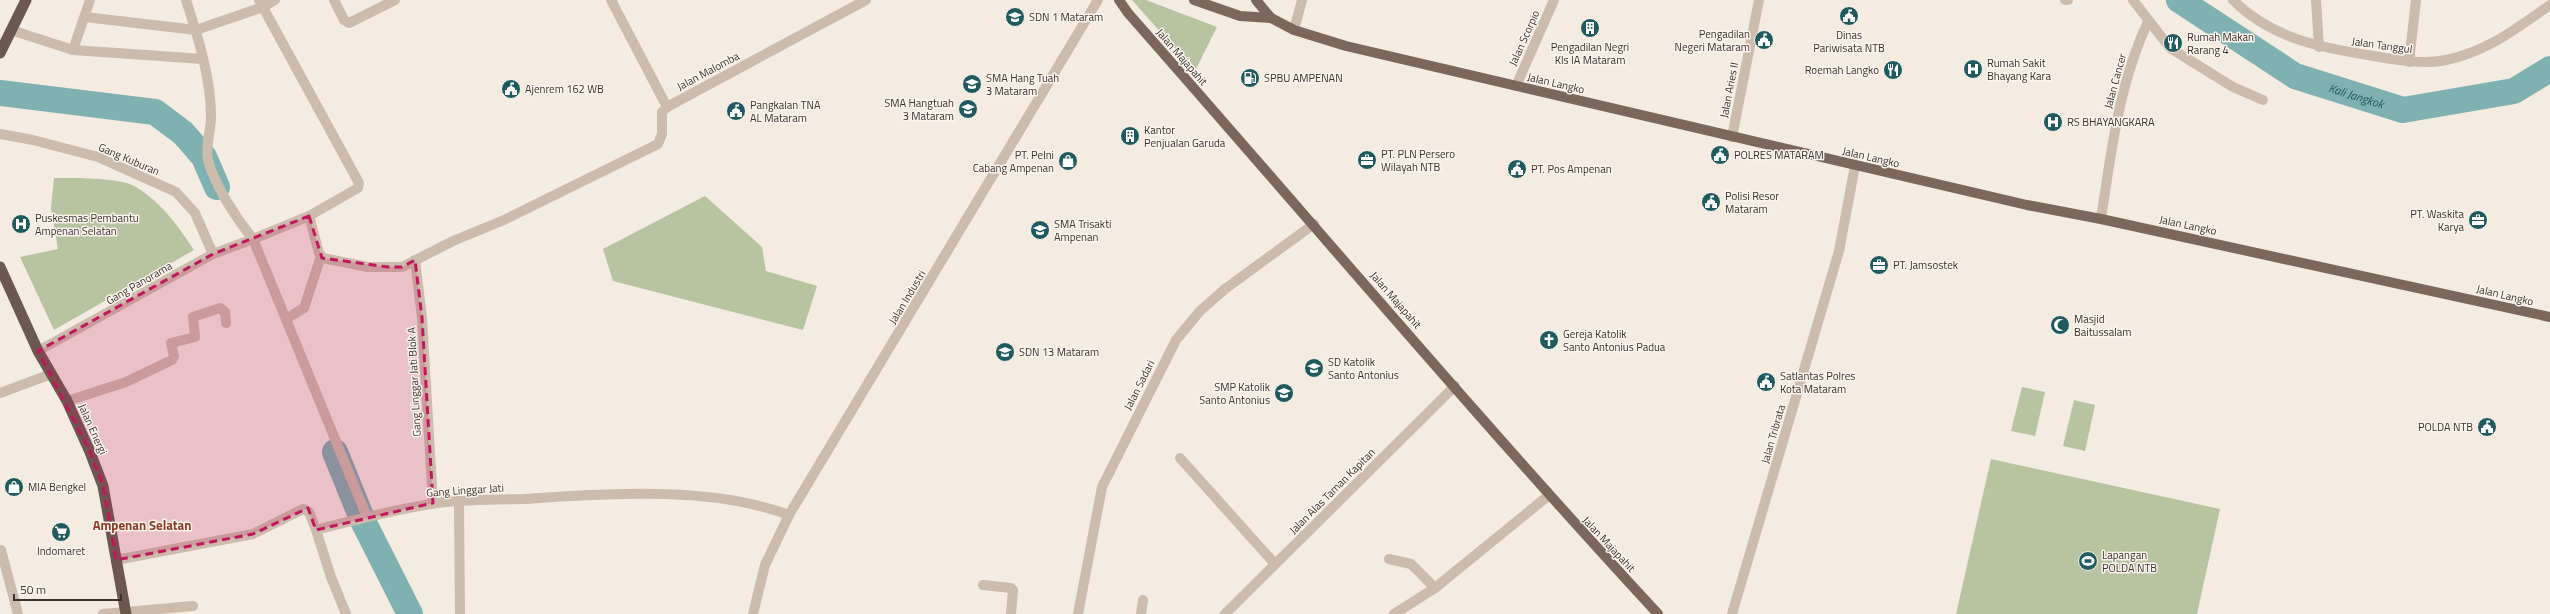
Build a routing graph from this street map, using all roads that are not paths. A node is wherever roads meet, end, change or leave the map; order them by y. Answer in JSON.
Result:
{"nodes":[{"id":1,"x":26,"y":0,"type":"edge"},
{"id":2,"x":90,"y":0,"type":"edge"},
{"id":3,"x":186,"y":0,"type":"edge"},
{"id":4,"x":275,"y":0,"type":"edge"},
{"id":5,"x":334,"y":0,"type":"edge"},
{"id":6,"x":395,"y":0,"type":"edge"},
{"id":7,"x":611,"y":0,"type":"edge"},
{"id":8,"x":866,"y":0,"type":"edge"},
{"id":9,"x":1098,"y":0,"type":"edge"},
{"id":10,"x":1119,"y":0,"type":"edge"},
{"id":11,"x":1194,"y":0,"type":"edge"},
{"id":12,"x":1256,"y":0,"type":"edge"},
{"id":13,"x":1302,"y":0,"type":"edge"},
{"id":14,"x":1554,"y":0,"type":"edge"},
{"id":15,"x":1759,"y":0,"type":"edge"},
{"id":16,"x":2133,"y":0,"type":"edge"},
{"id":17,"x":2233,"y":0,"type":"edge"},
{"id":18,"x":2316,"y":0,"type":"edge"},
{"id":19,"x":2416,"y":0,"type":"edge"},
{"id":20,"x":261,"y":4,"type":"edge"},
{"id":21,"x":2550,"y":5,"type":"edge"},
{"id":22,"x":85,"y":17,"type":"junction"},
{"id":23,"x":1271,"y":18,"type":"junction"},
{"id":24,"x":2148,"y":22,"type":"junction"},
{"id":25,"x":11,"y":30,"type":"junction"},
{"id":26,"x":196,"y":30,"type":"junction"},
{"id":27,"x":1294,"y":30,"type":"junction"},
{"id":28,"x":2319,"y":47,"type":"junction"},
{"id":29,"x":73,"y":50,"type":"junction"},
{"id":30,"x":0,"y":53,"type":"edge"},
{"id":31,"x":203,"y":59,"type":"junction"},
{"id":32,"x":2409,"y":62,"type":"junction"},
{"id":33,"x":1516,"y":86,"type":"junction"},
{"id":34,"x":2263,"y":100,"type":"dead end"},
{"id":35,"x":667,"y":107,"type":"junction"},
{"id":36,"x":0,"y":134,"type":"edge"},
{"id":37,"x":1732,"y":137,"type":"junction"},
{"id":38,"x":1855,"y":166,"type":"junction"},
{"id":39,"x":309,"y":216,"type":"junction"},
{"id":40,"x":2101,"y":219,"type":"junction"},
{"id":41,"x":1314,"y":224,"type":"junction"},
{"id":42,"x":253,"y":239,"type":"junction"},
{"id":43,"x":213,"y":254,"type":"junction"},
{"id":44,"x":321,"y":256,"type":"junction"},
{"id":45,"x":415,"y":260,"type":"junction"},
{"id":46,"x":0,"y":267,"type":"edge"},
{"id":47,"x":2550,"y":317,"type":"edge"},
{"id":48,"x":286,"y":319,"type":"junction"},
{"id":49,"x":226,"y":323,"type":"dead end"},
{"id":50,"x":38,"y":351,"type":"junction"},
{"id":51,"x":51,"y":374,"type":"junction"},
{"id":52,"x":1455,"y":386,"type":"junction"},
{"id":53,"x":0,"y":393,"type":"edge"},
{"id":54,"x":67,"y":401,"type":"junction"},
{"id":55,"x":1180,"y":458,"type":"dead end"},
{"id":56,"x":1548,"y":496,"type":"junction"},
{"id":57,"x":459,"y":502,"type":"junction"},
{"id":58,"x":433,"y":503,"type":"junction"},
{"id":59,"x":789,"y":515,"type":"junction"},
{"id":60,"x":363,"y":518,"type":"junction"},
{"id":61,"x":316,"y":530,"type":"junction"},
{"id":62,"x":1,"y":550,"type":"edge"},
{"id":63,"x":1389,"y":559,"type":"dead end"},
{"id":64,"x":116,"y":560,"type":"junction"},
{"id":65,"x":1275,"y":564,"type":"junction"},
{"id":66,"x":983,"y":585,"type":"dead end"},
{"id":67,"x":1435,"y":588,"type":"junction"},
{"id":68,"x":1143,"y":600,"type":"dead end"},
{"id":69,"x":193,"y":606,"type":"dead end"},
{"id":70,"x":126,"y":612,"type":"edge"},
{"id":71,"x":18,"y":614,"type":"edge"},
{"id":72,"x":103,"y":614,"type":"edge"},
{"id":73,"x":346,"y":614,"type":"edge"},
{"id":74,"x":460,"y":614,"type":"edge"},
{"id":75,"x":753,"y":614,"type":"edge"},
{"id":76,"x":1011,"y":614,"type":"edge"},
{"id":77,"x":1078,"y":614,"type":"edge"},
{"id":78,"x":1141,"y":614,"type":"edge"},
{"id":79,"x":1225,"y":614,"type":"edge"},
{"id":80,"x":1394,"y":614,"type":"edge"},
{"id":81,"x":1658,"y":614,"type":"edge"},
{"id":82,"x":1732,"y":614,"type":"edge"}],
"edges":[{"from":1,"to":25,"type":"highway"},
{"from":2,"to":22,"type":"street"},
{"from":3,"to":26,"type":"street"},
{"from":4,"to":20,"type":"street"},
{"from":5,"to":6,"type":"street"},
{"from":7,"to":35,"type":"street"},
{"from":8,"to":35,"type":"street","name":"Jalan Malomba"},
{"from":9,"to":59,"type":"street","name":"Jalan Industri"},
{"from":10,"to":41,"type":"main road","name":"Jalan Majapahit"},
{"from":11,"to":23,"type":"main road","name":"Jalan Langko"},
{"from":12,"to":23,"type":"main road"},
{"from":13,"to":27,"type":"street"},
{"from":14,"to":33,"type":"street","name":"Jalan Scorpio"},
{"from":15,"to":37,"type":"street","name":"Jalan Aries II"},
{"from":16,"to":24,"type":"street"},
{"from":17,"to":28,"type":"street","name":"Jalan Tanggul"},
{"from":18,"to":28,"type":"street"},
{"from":19,"to":32,"type":"street"},
{"from":20,"to":26,"type":"street"},
{"from":20,"to":39,"type":"street","name":"Gang Panorama"},
{"from":21,"to":32,"type":"street","name":"Jalan Tanggul"},
{"from":22,"to":26,"type":"street"},
{"from":22,"to":29,"type":"street"},
{"from":23,"to":27,"type":"main road","name":"Jalan Langko"},
{"from":24,"to":34,"type":"street"},
{"from":24,"to":40,"type":"street","name":"Jalan Cancer"},
{"from":25,"to":29,"type":"street"},
{"from":25,"to":30,"type":"highway"},
{"from":26,"to":31,"type":"street"},
{"from":27,"to":33,"type":"main road","name":"Jalan Langko"},
{"from":28,"to":32,"type":"street","name":"Jalan Tanggul"},
{"from":29,"to":31,"type":"street"},
{"from":31,"to":42,"type":"street"},
{"from":33,"to":37,"type":"main road","name":"Jalan Langko"},
{"from":35,"to":45,"type":"street"},
{"from":36,"to":43,"type":"street","name":"Gang Kuburan"},
{"from":37,"to":38,"type":"main road","name":"Jalan Langko"},
{"from":38,"to":40,"type":"main road","name":"Jalan Langko"},
{"from":38,"to":82,"type":"street","name":"Jalan Tribrata"},
{"from":39,"to":42,"type":"street","name":"Gang Panorama"},
{"from":39,"to":44,"type":"street"},
{"from":40,"to":47,"type":"main road","name":"Jalan Langko"},
{"from":41,"to":52,"type":"main road","name":"Jalan Majapahit"},
{"from":41,"to":77,"type":"street","name":"Jalan Sadari"},
{"from":42,"to":43,"type":"street","name":"Gang Panorama"},
{"from":42,"to":48,"type":"street"},
{"from":43,"to":50,"type":"street","name":"Gang Panorama"},
{"from":44,"to":45,"type":"street"},
{"from":44,"to":48,"type":"street"},
{"from":45,"to":58,"type":"street","name":"Gang Linggar Jati Blok A"},
{"from":46,"to":50,"type":"highway","name":"Jalan Energi"},
{"from":48,"to":60,"type":"street"},
{"from":49,"to":54,"type":"street"},
{"from":50,"to":51,"type":"highway","name":"Jalan Energi"},
{"from":51,"to":53,"type":"street"},
{"from":51,"to":54,"type":"highway","name":"Jalan Energi"},
{"from":52,"to":56,"type":"main road","name":"Jalan Majapahit"},
{"from":52,"to":65,"type":"street","name":"Jalan Alas Taman Kapitan"},
{"from":54,"to":64,"type":"highway","name":"Jalan Energi"},
{"from":55,"to":65,"type":"street"},
{"from":56,"to":67,"type":"street"},
{"from":56,"to":81,"type":"main road","name":"Jalan Majapahit"},
{"from":57,"to":58,"type":"street","name":"Gang Linggar Jati"},
{"from":57,"to":59,"type":"street","name":"Gang Linggar Jati"},
{"from":57,"to":74,"type":"street"},
{"from":58,"to":60,"type":"street","name":"Gang Linggar Jati"},
{"from":59,"to":75,"type":"street","name":"Jalan Industri"},
{"from":60,"to":61,"type":"street","name":"Gang Linggar Jati"},
{"from":61,"to":64,"type":"street"},
{"from":61,"to":73,"type":"street"},
{"from":62,"to":71,"type":"street"},
{"from":63,"to":67,"type":"street"},
{"from":64,"to":70,"type":"highway","name":"Jalan Energi"},
{"from":65,"to":79,"type":"street","name":"Jalan Alas Taman Kapitan"},
{"from":66,"to":76,"type":"street"},
{"from":67,"to":80,"type":"street"},
{"from":68,"to":78,"type":"street"},
{"from":69,"to":70,"type":"street"},
{"from":70,"to":72,"type":"street"}]}
